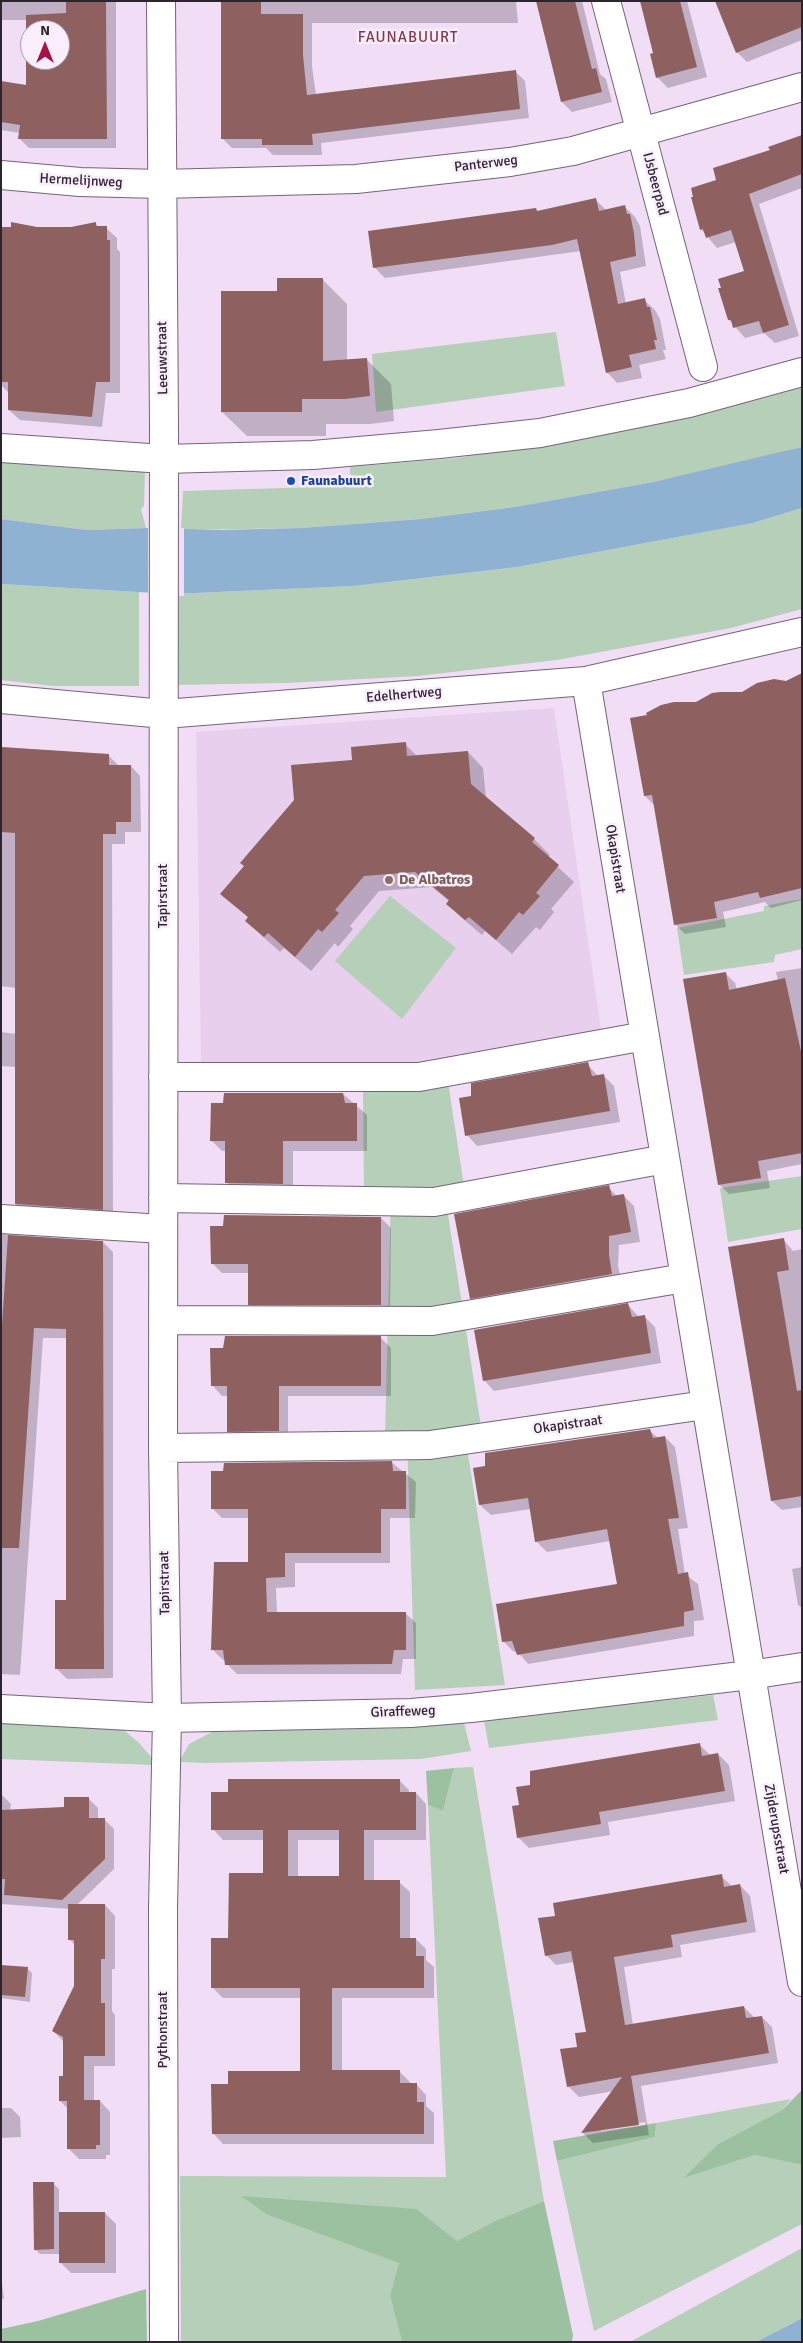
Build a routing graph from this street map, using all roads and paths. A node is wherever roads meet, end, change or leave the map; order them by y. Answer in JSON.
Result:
{"nodes":[{"id":1,"x":161,"y":1,"type":"edge"},
{"id":2,"x":606,"y":1,"type":"edge"},
{"id":3,"x":802,"y":87,"type":"edge"},
{"id":4,"x":642,"y":133,"type":"junction"},
{"id":5,"x":1,"y":175,"type":"edge"},
{"id":6,"x":161,"y":184,"type":"junction"},
{"id":7,"x":703,"y":367,"type":"dead end"},
{"id":8,"x":802,"y":372,"type":"edge"},
{"id":9,"x":1,"y":448,"type":"edge"},
{"id":10,"x":164,"y":459,"type":"junction"},
{"id":11,"x":802,"y":632,"type":"edge"},
{"id":12,"x":586,"y":681,"type":"junction"},
{"id":13,"x":1,"y":699,"type":"edge"},
{"id":14,"x":164,"y":714,"type":"junction"},
{"id":15,"x":644,"y":1036,"type":"junction"},
{"id":16,"x":163,"y":1077,"type":"junction"},
{"id":17,"x":665,"y":1159,"type":"junction"},
{"id":18,"x":163,"y":1198,"type":"junction"},
{"id":19,"x":1,"y":1219,"type":"edge"},
{"id":20,"x":163,"y":1229,"type":"junction"},
{"id":21,"x":684,"y":1278,"type":"junction"},
{"id":22,"x":163,"y":1320,"type":"junction"},
{"id":23,"x":706,"y":1405,"type":"junction"},
{"id":24,"x":163,"y":1448,"type":"junction"},
{"id":25,"x":802,"y":1667,"type":"edge"},
{"id":26,"x":750,"y":1675,"type":"junction"},
{"id":27,"x":1,"y":1709,"type":"edge"},
{"id":28,"x":167,"y":1718,"type":"junction"},
{"id":29,"x":802,"y":1982,"type":"edge"},
{"id":30,"x":164,"y":2342,"type":"edge"}],
"edges":[{"from":1,"to":6,"type":"street","name":"Leeuwstraat"},
{"from":2,"to":4,"type":"street","name":"IJsbeerpad"},
{"from":3,"to":4,"type":"street","name":"Panterweg"},
{"from":4,"to":6,"type":"street","name":"Panterweg"},
{"from":4,"to":7,"type":"street","name":"IJsbeerpad"},
{"from":5,"to":6,"type":"street","name":"Hermelijnweg"},
{"from":6,"to":10,"type":"street","name":"Leeuwstraat"},
{"from":8,"to":10,"type":"street"},
{"from":9,"to":10,"type":"street"},
{"from":10,"to":14,"type":"street","name":"Leeuwstraat"},
{"from":11,"to":12,"type":"street","name":"Edelhertweg"},
{"from":12,"to":14,"type":"street","name":"Edelhertweg"},
{"from":12,"to":15,"type":"street","name":"Okapistraat"},
{"from":13,"to":14,"type":"street","name":"Edelhertweg"},
{"from":14,"to":16,"type":"street","name":"Tapirstraat"},
{"from":15,"to":16,"type":"street"},
{"from":15,"to":17,"type":"street","name":"Okapistraat"},
{"from":16,"to":18,"type":"street","name":"Tapirstraat"},
{"from":17,"to":18,"type":"street"},
{"from":17,"to":21,"type":"street","name":"Okapistraat"},
{"from":18,"to":20,"type":"street","name":"Tapirstraat"},
{"from":19,"to":20,"type":"street"},
{"from":20,"to":22,"type":"street","name":"Tapirstraat"},
{"from":21,"to":22,"type":"street"},
{"from":21,"to":23,"type":"street","name":"Okapistraat"},
{"from":22,"to":24,"type":"street","name":"Tapirstraat"},
{"from":23,"to":24,"type":"street","name":"Okapistraat"},
{"from":23,"to":26,"type":"street","name":"Okapistraat"},
{"from":24,"to":28,"type":"street","name":"Tapirstraat"},
{"from":25,"to":26,"type":"street","name":"Giraffeweg"},
{"from":26,"to":28,"type":"street","name":"Giraffeweg"},
{"from":26,"to":29,"type":"street","name":"Zijderupsstraat"},
{"from":27,"to":28,"type":"street","name":"Giraffeweg"},
{"from":28,"to":30,"type":"street","name":"Pythonstraat"}]}
